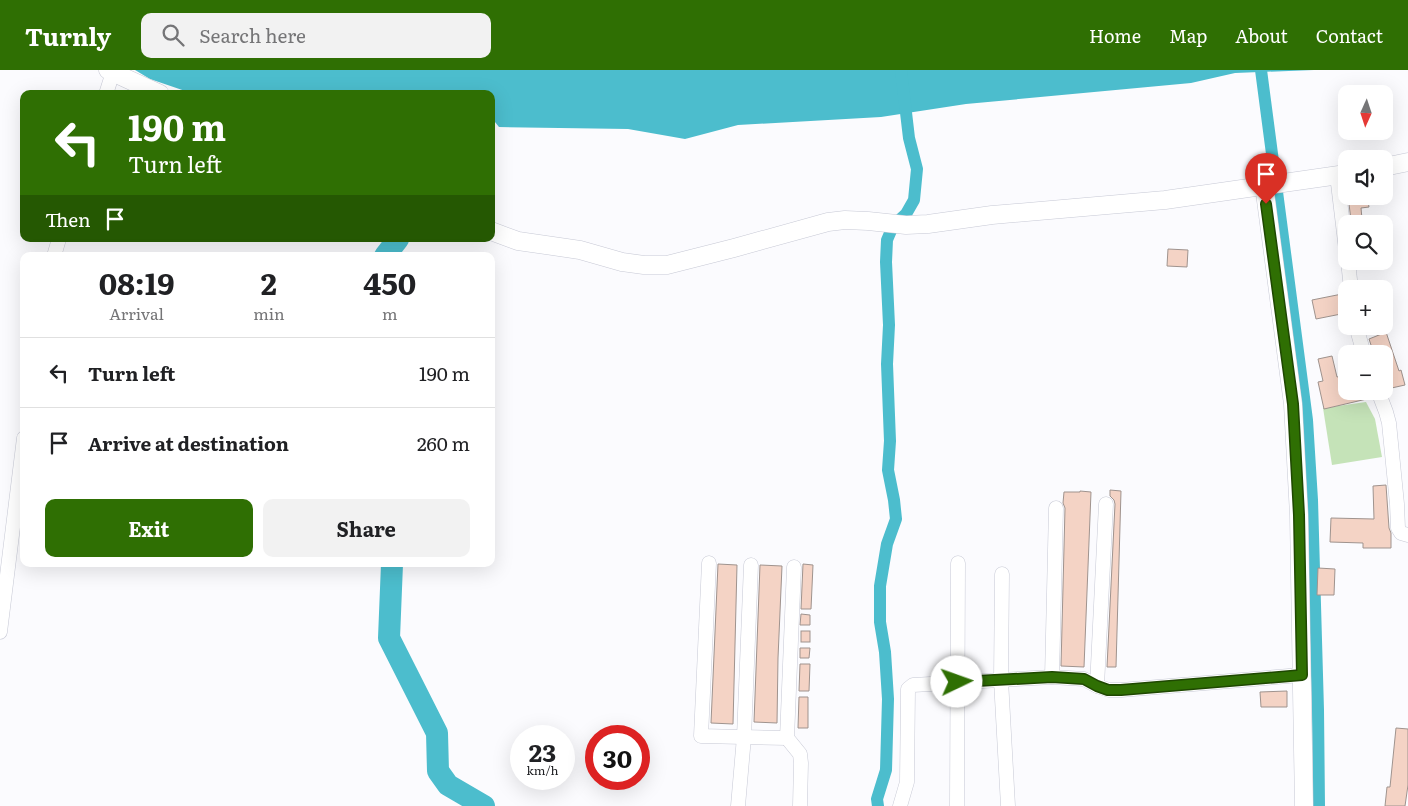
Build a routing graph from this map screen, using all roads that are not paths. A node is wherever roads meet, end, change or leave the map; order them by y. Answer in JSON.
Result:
{"nodes":[{"id":1,"x":110,"y":71,"type":"edge"},
{"id":2,"x":107,"y":90,"type":"edge"},
{"id":3,"x":151,"y":90,"type":"edge"},
{"id":4,"x":1408,"y":162,"type":"edge"},
{"id":5,"x":1393,"y":164,"type":"edge"},
{"id":6,"x":1338,"y":175,"type":"edge"},
{"id":7,"x":1273,"y":184,"type":"junction"},
{"id":8,"x":495,"y":232,"type":"edge"},
{"id":9,"x":1381,"y":400,"type":"edge"},
{"id":10,"x":20,"y":470,"type":"edge"},
{"id":11,"x":1401,"y":479,"type":"edge"},
{"id":12,"x":1106,"y":504,"type":"dead end"},
{"id":13,"x":1056,"y":508,"type":"dead end"},
{"id":14,"x":1408,"y":535,"type":"edge"},
{"id":15,"x":708,"y":563,"type":"dead end"},
{"id":16,"x":958,"y":563,"type":"dead end"},
{"id":17,"x":751,"y":565,"type":"dead end"},
{"id":18,"x":794,"y":567,"type":"dead end"},
{"id":19,"x":1002,"y":574,"type":"dead end"},
{"id":20,"x":0,"y":632,"type":"edge"},
{"id":21,"x":1302,"y":675,"type":"junction"},
{"id":22,"x":1052,"y":677,"type":"junction"},
{"id":23,"x":1001,"y":680,"type":"junction"},
{"id":24,"x":957,"y":682,"type":"junction"},
{"id":25,"x":1097,"y":686,"type":"junction"},
{"id":26,"x":744,"y":737,"type":"junction"},
{"id":27,"x":787,"y":738,"type":"junction"},
{"id":28,"x":738,"y":806,"type":"edge"},
{"id":29,"x":800,"y":806,"type":"edge"},
{"id":30,"x":900,"y":806,"type":"edge"},
{"id":31,"x":957,"y":806,"type":"edge"},
{"id":32,"x":1008,"y":806,"type":"edge"},
{"id":33,"x":1304,"y":806,"type":"edge"}],
"edges":[{"from":1,"to":2,"type":"street"},
{"from":1,"to":3,"type":"street"},
{"from":4,"to":5,"type":"street"},
{"from":6,"to":7,"type":"street"},
{"from":7,"to":8,"type":"street"},
{"from":7,"to":21,"type":"street"},
{"from":9,"to":11,"type":"street"},
{"from":10,"to":20,"type":"street"},
{"from":11,"to":14,"type":"street"},
{"from":12,"to":25,"type":"street"},
{"from":13,"to":22,"type":"street"},
{"from":15,"to":26,"type":"street"},
{"from":16,"to":24,"type":"street"},
{"from":17,"to":26,"type":"street"},
{"from":18,"to":27,"type":"street"},
{"from":19,"to":23,"type":"street"},
{"from":21,"to":25,"type":"street"},
{"from":21,"to":33,"type":"street"},
{"from":22,"to":23,"type":"street"},
{"from":22,"to":25,"type":"street"},
{"from":23,"to":24,"type":"street"},
{"from":23,"to":32,"type":"street"},
{"from":24,"to":30,"type":"street"},
{"from":24,"to":31,"type":"street"},
{"from":26,"to":27,"type":"street"},
{"from":26,"to":28,"type":"street"},
{"from":27,"to":29,"type":"street"}]}
